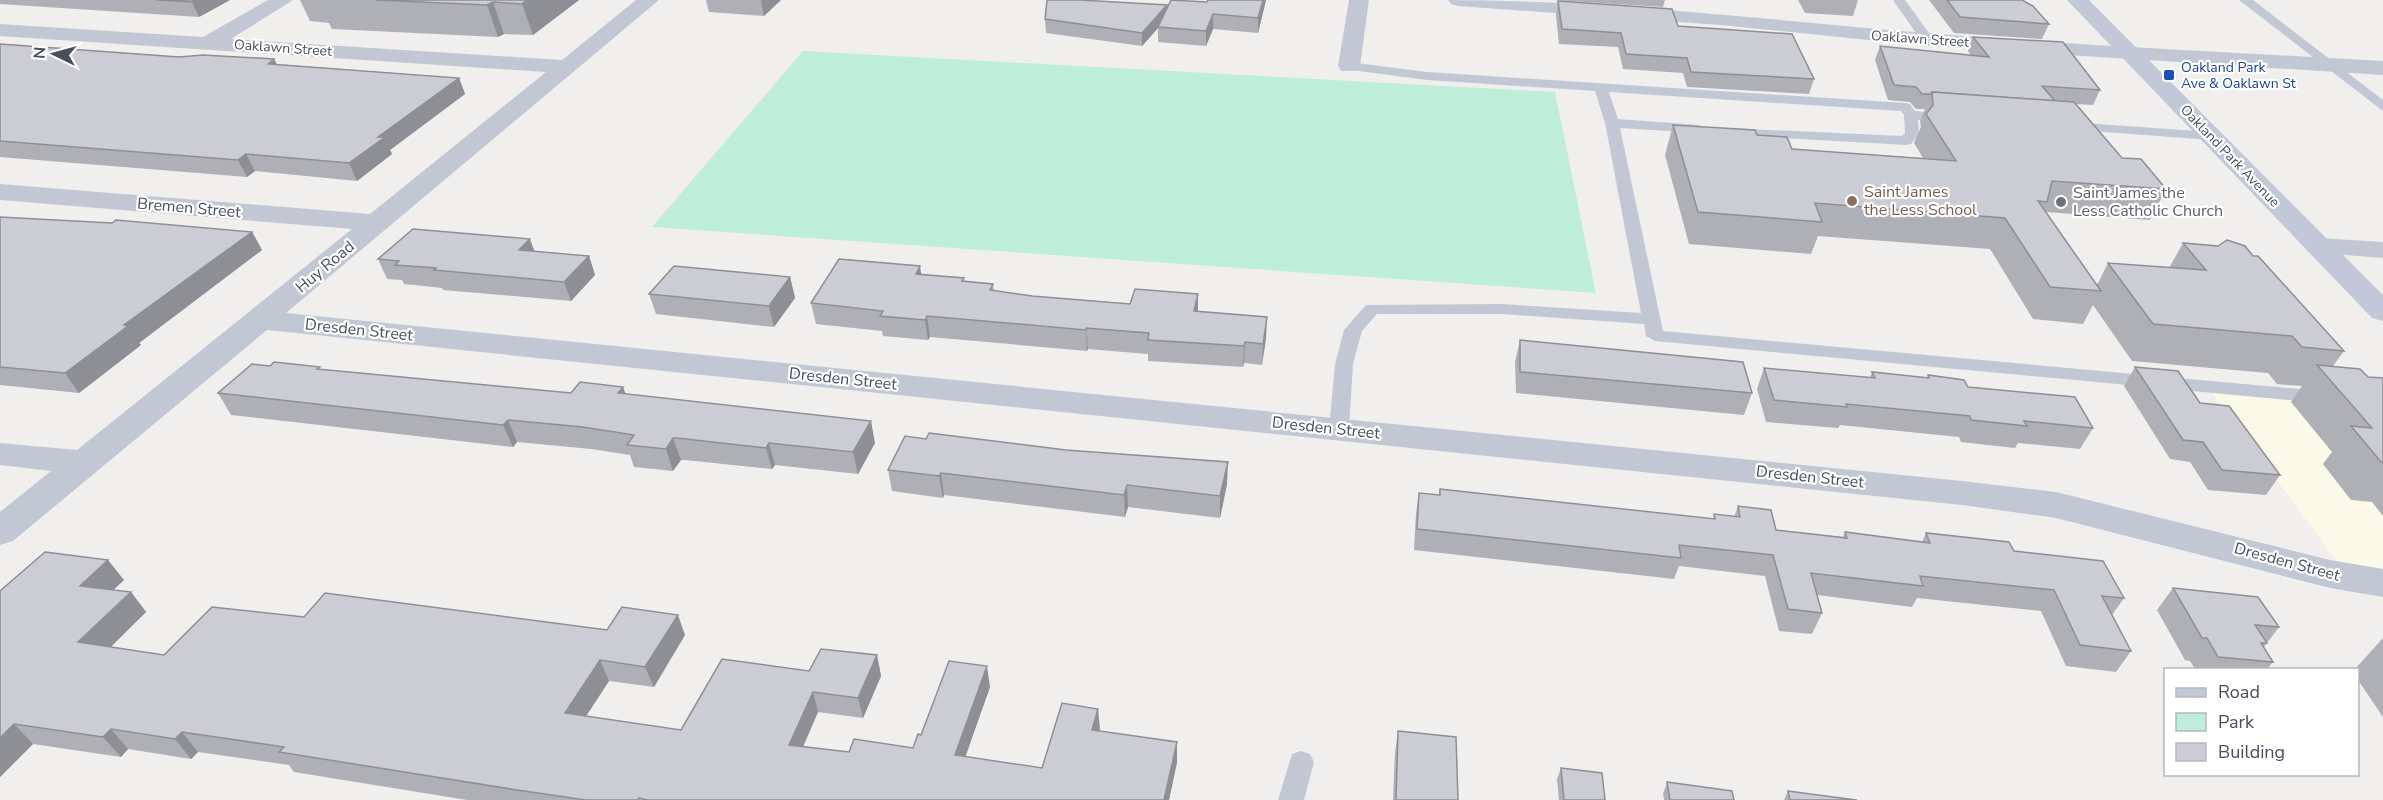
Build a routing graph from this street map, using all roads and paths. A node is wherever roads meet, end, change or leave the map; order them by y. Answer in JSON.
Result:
{"nodes":[{"id":1,"x":283,"y":0,"type":"edge"},
{"id":2,"x":640,"y":0,"type":"edge"},
{"id":3,"x":648,"y":0,"type":"edge"},
{"id":4,"x":1359,"y":0,"type":"edge"},
{"id":5,"x":1458,"y":0,"type":"edge"},
{"id":6,"x":1899,"y":0,"type":"edge"},
{"id":7,"x":2077,"y":0,"type":"edge"},
{"id":8,"x":2245,"y":0,"type":"edge"},
{"id":9,"x":1542,"y":3,"type":"edge"},
{"id":10,"x":1717,"y":9,"type":"edge"},
{"id":11,"x":0,"y":30,"type":"edge"},
{"id":12,"x":1928,"y":40,"type":"junction"},
{"id":13,"x":208,"y":43,"type":"junction"},
{"id":14,"x":2129,"y":53,"type":"junction"},
{"id":15,"x":2330,"y":65,"type":"junction"},
{"id":16,"x":1349,"y":66,"type":"joint"},
{"id":17,"x":566,"y":67,"type":"junction"},
{"id":18,"x":2383,"y":68,"type":"edge"},
{"id":19,"x":1601,"y":88,"type":"junction"},
{"id":20,"x":2383,"y":107,"type":"edge"},
{"id":21,"x":1911,"y":115,"type":"junction"},
{"id":22,"x":1965,"y":118,"type":"edge"},
{"id":23,"x":1612,"y":123,"type":"junction"},
{"id":24,"x":2059,"y":125,"type":"edge"},
{"id":25,"x":2211,"y":136,"type":"junction"},
{"id":26,"x":0,"y":192,"type":"edge"},
{"id":27,"x":378,"y":224,"type":"junction"},
{"id":28,"x":2318,"y":246,"type":"junction"},
{"id":29,"x":2383,"y":250,"type":"edge"},
{"id":30,"x":2383,"y":312,"type":"edge"},
{"id":31,"x":1652,"y":319,"type":"junction"},
{"id":32,"x":262,"y":320,"type":"junction"},
{"id":33,"x":2335,"y":398,"type":"edge"},
{"id":34,"x":1339,"y":429,"type":"junction"},
{"id":35,"x":0,"y":454,"type":"edge"},
{"id":36,"x":86,"y":463,"type":"junction"},
{"id":37,"x":0,"y":532,"type":"edge"},
{"id":38,"x":2383,"y":582,"type":"edge"},
{"id":39,"x":1301,"y":762,"type":"dead end"},
{"id":40,"x":1291,"y":800,"type":"edge"}],
"edges":[{"from":1,"to":13,"type":"street"},
{"from":2,"to":3,"type":"lane"},
{"from":3,"to":17,"type":"street","name":"Huy Road"},
{"from":4,"to":16,"type":"street"},
{"from":5,"to":9,"type":"street","name":"Oaklawn Street"},
{"from":6,"to":12,"type":"lane"},
{"from":7,"to":14,"type":"main road","name":"Oakland Park Avenue"},
{"from":8,"to":15,"type":"lane"},
{"from":9,"to":10,"type":"street","name":"Oaklawn Street"},
{"from":10,"to":12,"type":"street","name":"Oaklawn Street"},
{"from":11,"to":13,"type":"street","name":"Oaklawn Street"},
{"from":12,"to":14,"type":"street","name":"Oaklawn Street"},
{"from":13,"to":17,"type":"street","name":"Oaklawn Street"},
{"from":14,"to":15,"type":"street","name":"Oaklawn Street"},
{"from":14,"to":25,"type":"main road","name":"Oakland Park Avenue"},
{"from":15,"to":18,"type":"street","name":"Oaklawn Street"},
{"from":15,"to":20,"type":"lane"},
{"from":16,"to":19,"type":"lane"},
{"from":17,"to":27,"type":"street","name":"Huy Road"},
{"from":19,"to":21,"type":"lane"},
{"from":19,"to":23,"type":"lane"},
{"from":21,"to":22,"type":"lane"},
{"from":21,"to":23,"type":"lane"},
{"from":23,"to":31,"type":"lane"},
{"from":24,"to":25,"type":"lane"},
{"from":25,"to":28,"type":"main road","name":"Oakland Park Avenue"},
{"from":26,"to":27,"type":"street","name":"Bremen Street"},
{"from":27,"to":32,"type":"street","name":"Huy Road"},
{"from":28,"to":29,"type":"street"},
{"from":28,"to":30,"type":"main road","name":"Oakland Park Avenue"},
{"from":31,"to":33,"type":"lane"},
{"from":31,"to":34,"type":"lane"},
{"from":32,"to":34,"type":"street","name":"Dresden Street"},
{"from":32,"to":36,"type":"street","name":"Huy Road"},
{"from":34,"to":38,"type":"street","name":"Dresden Street"},
{"from":35,"to":36,"type":"street"},
{"from":36,"to":37,"type":"street","name":"Huy Road"},
{"from":39,"to":40,"type":"lane"}]}
